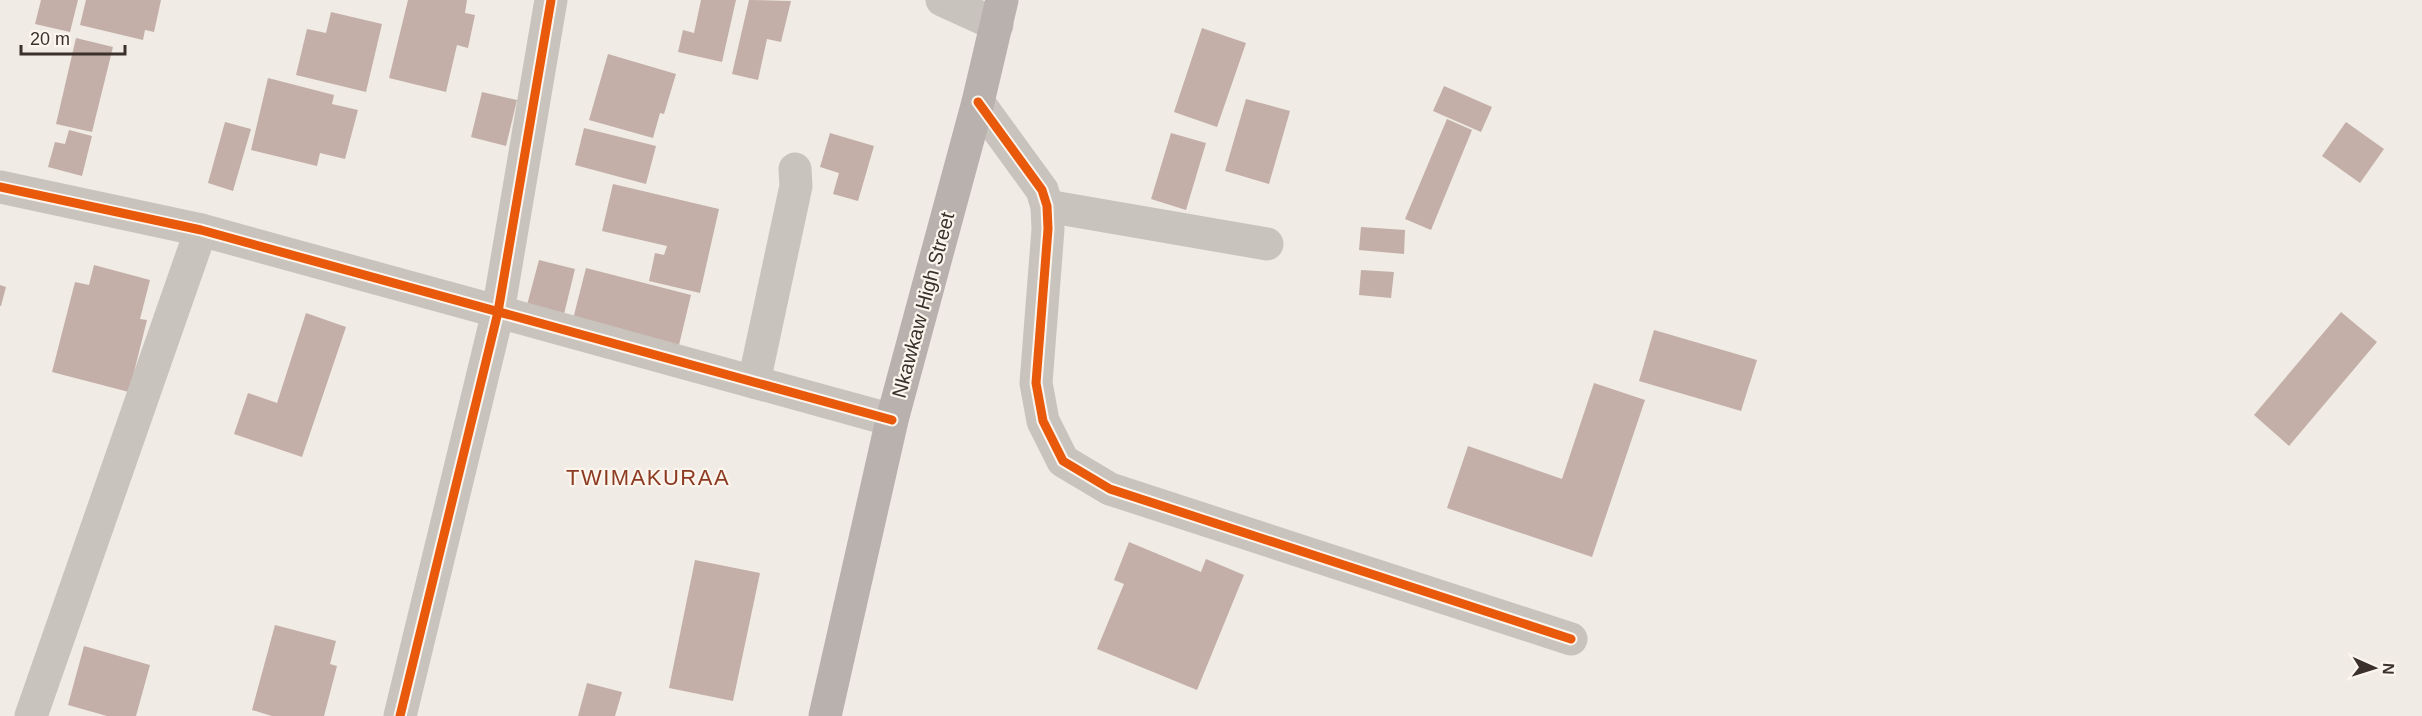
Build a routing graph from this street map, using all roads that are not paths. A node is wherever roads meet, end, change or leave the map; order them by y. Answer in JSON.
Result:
{"nodes":[{"id":1,"x":551,"y":0,"type":"edge"},
{"id":2,"x":942,"y":0,"type":"edge"},
{"id":3,"x":1000,"y":13,"type":"edge"},
{"id":4,"x":978,"y":102,"type":"junction"},
{"id":5,"x":795,"y":169,"type":"dead end"},
{"id":6,"x":0,"y":187,"type":"edge"},
{"id":7,"x":1047,"y":206,"type":"junction"},
{"id":8,"x":201,"y":231,"type":"junction"},
{"id":9,"x":1267,"y":244,"type":"dead end"},
{"id":10,"x":498,"y":312,"type":"junction"},
{"id":11,"x":754,"y":382,"type":"junction"},
{"id":12,"x":892,"y":420,"type":"junction"},
{"id":13,"x":1571,"y":639,"type":"dead end"},
{"id":14,"x":31,"y":716,"type":"edge"},
{"id":15,"x":400,"y":716,"type":"edge"},
{"id":16,"x":825,"y":716,"type":"edge"}],
"edges":[{"from":1,"to":10,"type":"street"},
{"from":2,"to":3,"type":"street"},
{"from":3,"to":4,"type":"main road","name":"Nkawkaw High Street"},
{"from":4,"to":7,"type":"street"},
{"from":4,"to":12,"type":"main road","name":"Nkawkaw High Street"},
{"from":5,"to":11,"type":"street"},
{"from":6,"to":8,"type":"street"},
{"from":7,"to":9,"type":"street"},
{"from":7,"to":13,"type":"street"},
{"from":8,"to":10,"type":"street"},
{"from":8,"to":14,"type":"street"},
{"from":10,"to":11,"type":"street"},
{"from":10,"to":15,"type":"street"},
{"from":11,"to":12,"type":"street"},
{"from":12,"to":16,"type":"main road","name":"Nkawkaw High Street"}]}
